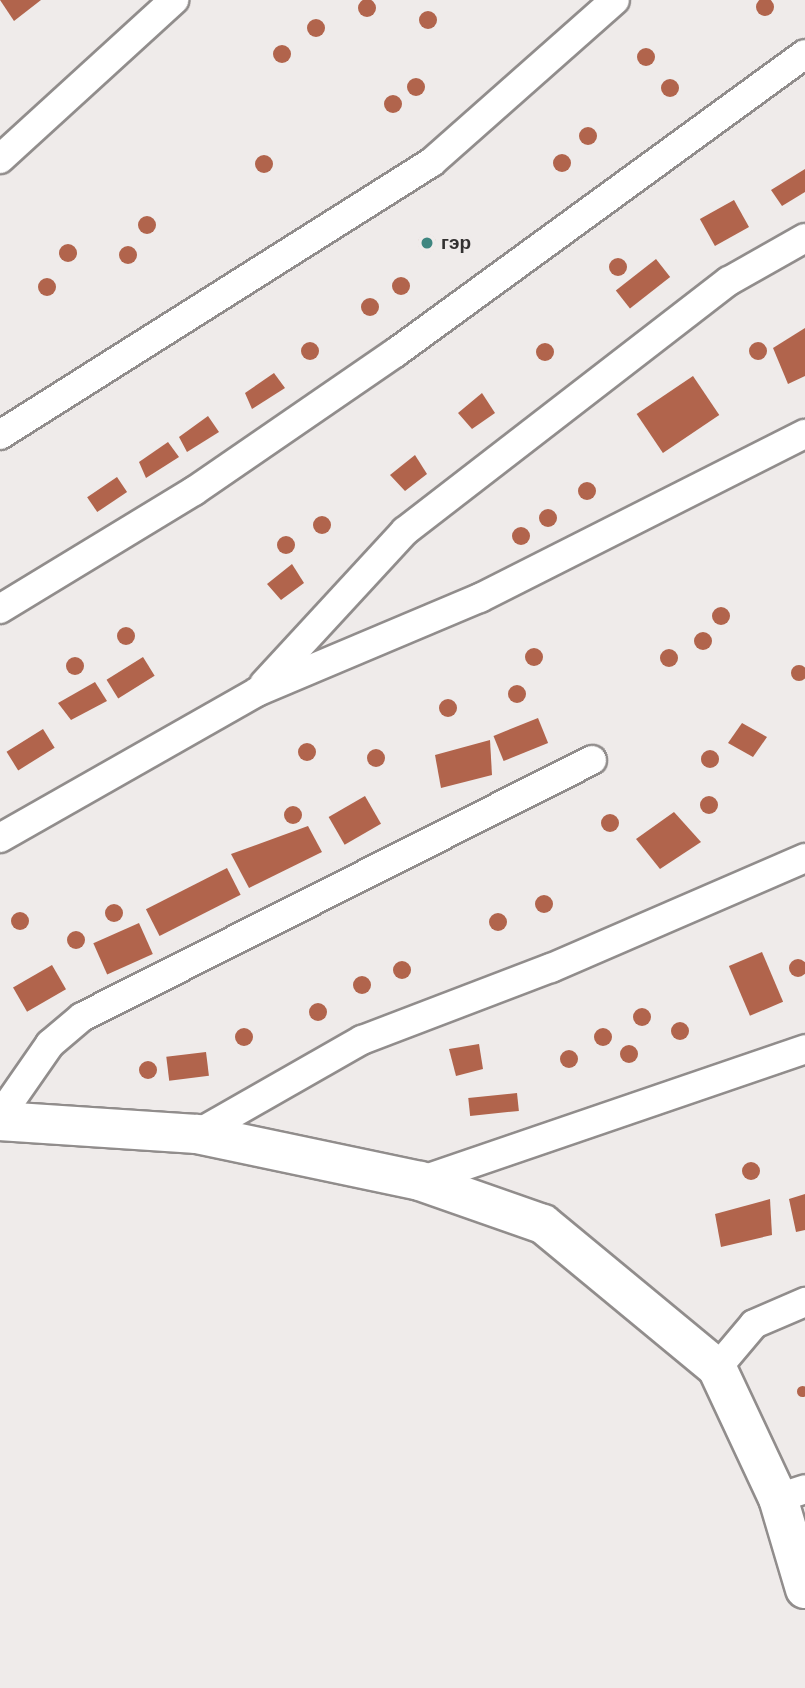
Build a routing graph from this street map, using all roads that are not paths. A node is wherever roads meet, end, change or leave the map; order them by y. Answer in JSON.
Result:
{"nodes":[{"id":1,"x":174,"y":0,"type":"edge"},
{"id":2,"x":615,"y":0,"type":"edge"},
{"id":3,"x":805,"y":54,"type":"edge"},
{"id":4,"x":0,"y":159,"type":"edge"},
{"id":5,"x":805,"y":238,"type":"edge"},
{"id":6,"x":805,"y":434,"type":"edge"},
{"id":7,"x":0,"y":435,"type":"edge"},
{"id":8,"x":0,"y":609,"type":"edge"},
{"id":9,"x":257,"y":692,"type":"junction"},
{"id":10,"x":592,"y":760,"type":"dead end"},
{"id":11,"x":0,"y":838,"type":"edge"},
{"id":12,"x":805,"y":858,"type":"edge"},
{"id":13,"x":805,"y":1049,"type":"edge"},
{"id":14,"x":0,"y":1119,"type":"edge"},
{"id":15,"x":197,"y":1134,"type":"junction"},
{"id":16,"x":420,"y":1181,"type":"junction"},
{"id":17,"x":805,"y":1302,"type":"edge"},
{"id":18,"x":717,"y":1368,"type":"junction"},
{"id":19,"x":791,"y":1493,"type":"edge"},
{"id":20,"x":805,"y":1588,"type":"edge"}],
"edges":[{"from":1,"to":4,"type":"street"},
{"from":2,"to":7,"type":"street"},
{"from":3,"to":8,"type":"street"},
{"from":5,"to":9,"type":"street"},
{"from":6,"to":9,"type":"street"},
{"from":9,"to":11,"type":"street"},
{"from":10,"to":14,"type":"street"},
{"from":12,"to":15,"type":"street"},
{"from":13,"to":16,"type":"street"},
{"from":14,"to":15,"type":"street"},
{"from":15,"to":16,"type":"street"},
{"from":16,"to":18,"type":"street"},
{"from":17,"to":18,"type":"street"},
{"from":18,"to":19,"type":"street"},
{"from":19,"to":20,"type":"street"}]}
